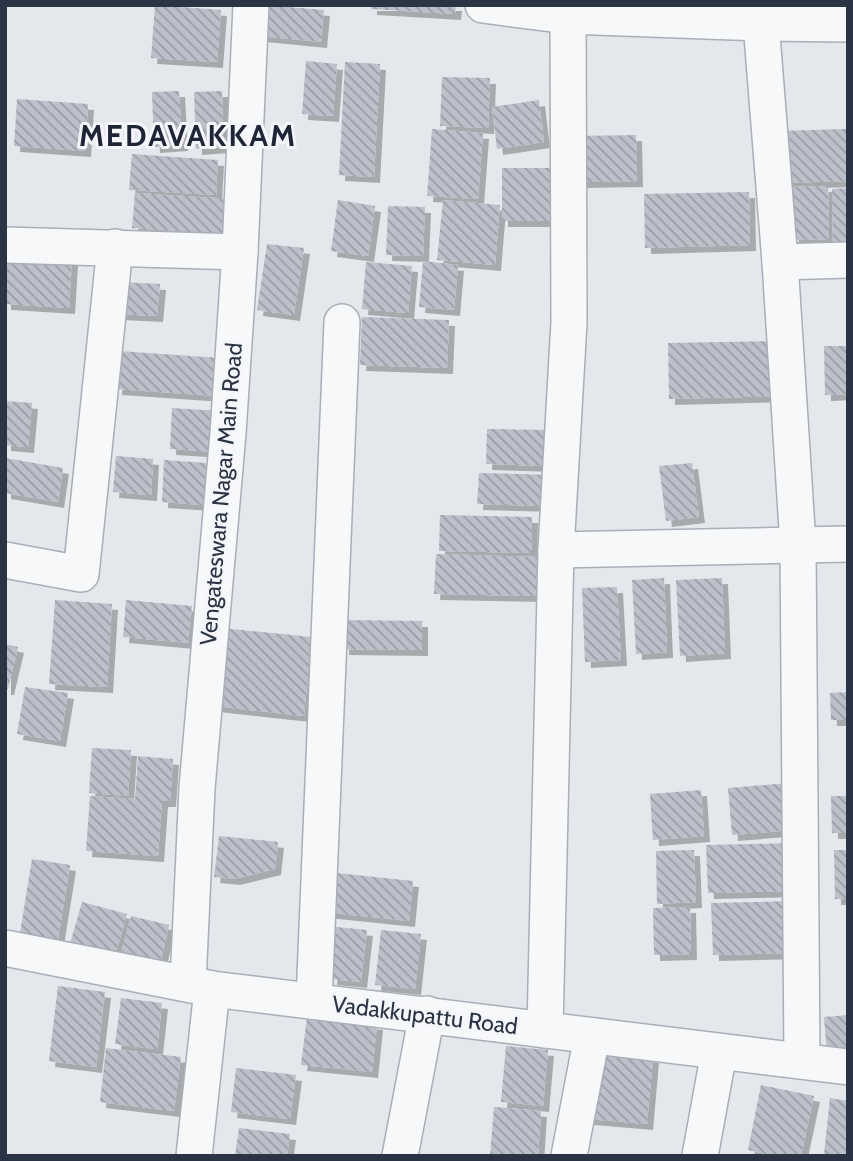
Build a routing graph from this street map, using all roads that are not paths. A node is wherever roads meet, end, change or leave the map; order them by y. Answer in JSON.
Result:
{"nodes":[{"id":1,"x":251,"y":5,"type":"edge"},
{"id":2,"x":483,"y":5,"type":"edge"},
{"id":3,"x":568,"y":16,"type":"junction"},
{"id":4,"x":761,"y":23,"type":"junction"},
{"id":5,"x":848,"y":24,"type":"edge"},
{"id":6,"x":5,"y":245,"type":"edge"},
{"id":7,"x":115,"y":247,"type":"junction"},
{"id":8,"x":240,"y":252,"type":"junction"},
{"id":9,"x":848,"y":260,"type":"edge"},
{"id":10,"x":780,"y":262,"type":"junction"},
{"id":11,"x":342,"y":322,"type":"dead end"},
{"id":12,"x":848,"y":544,"type":"edge"},
{"id":13,"x":798,"y":545,"type":"junction"},
{"id":14,"x":556,"y":550,"type":"junction"},
{"id":15,"x":5,"y":560,"type":"edge"},
{"id":16,"x":5,"y":948,"type":"edge"},
{"id":17,"x":200,"y":986,"type":"junction"},
{"id":18,"x":314,"y":1001,"type":"junction"},
{"id":19,"x":427,"y":1014,"type":"junction"},
{"id":20,"x":545,"y":1030,"type":"junction"},
{"id":21,"x":592,"y":1036,"type":"junction"},
{"id":22,"x":719,"y":1052,"type":"junction"},
{"id":23,"x":802,"y":1061,"type":"junction"},
{"id":24,"x":848,"y":1067,"type":"edge"},
{"id":25,"x":194,"y":1156,"type":"edge"},
{"id":26,"x":401,"y":1156,"type":"edge"},
{"id":27,"x":569,"y":1156,"type":"edge"},
{"id":28,"x":700,"y":1156,"type":"edge"}],
"edges":[{"from":1,"to":8,"type":"street","name":"Vengateswara Nagar Main Road"},
{"from":2,"to":3,"type":"street"},
{"from":3,"to":4,"type":"street"},
{"from":3,"to":14,"type":"street"},
{"from":4,"to":5,"type":"street"},
{"from":4,"to":10,"type":"street"},
{"from":6,"to":7,"type":"street"},
{"from":7,"to":8,"type":"street"},
{"from":7,"to":15,"type":"street"},
{"from":8,"to":17,"type":"street","name":"Vengateswara Nagar Main Road"},
{"from":9,"to":10,"type":"street"},
{"from":10,"to":13,"type":"street"},
{"from":11,"to":18,"type":"street"},
{"from":12,"to":13,"type":"street"},
{"from":13,"to":14,"type":"street"},
{"from":13,"to":23,"type":"street"},
{"from":14,"to":20,"type":"street"},
{"from":16,"to":17,"type":"street","name":"Vadakkupattu Road"},
{"from":17,"to":18,"type":"street","name":"Vadakkupattu Road"},
{"from":17,"to":25,"type":"street","name":"Vengateswara Nagar Main Road"},
{"from":18,"to":19,"type":"street","name":"Vadakkupattu Road"},
{"from":19,"to":20,"type":"street","name":"Vadakkupattu Road"},
{"from":19,"to":26,"type":"street"},
{"from":20,"to":21,"type":"street","name":"Vadakkupattu Road"},
{"from":21,"to":22,"type":"street","name":"Vadakkupattu Road"},
{"from":21,"to":27,"type":"street"},
{"from":22,"to":23,"type":"street","name":"Vadakkupattu Road"},
{"from":22,"to":28,"type":"street"},
{"from":23,"to":24,"type":"street","name":"Vadakkupattu Road"}]}
